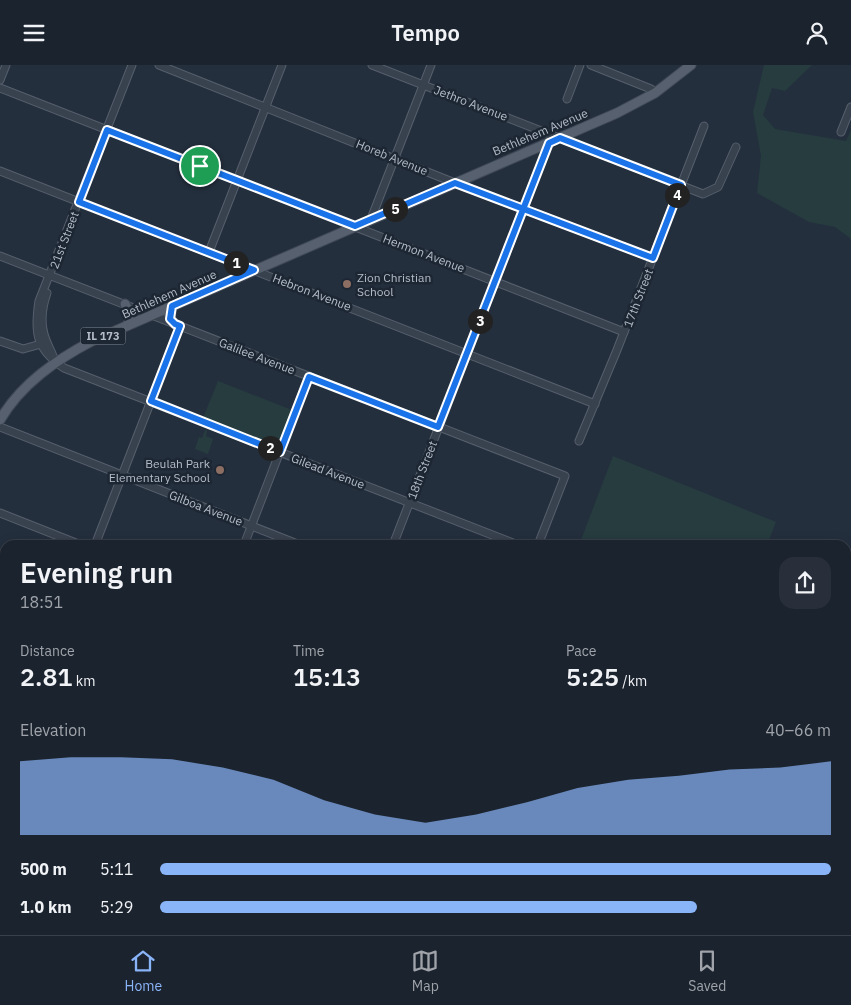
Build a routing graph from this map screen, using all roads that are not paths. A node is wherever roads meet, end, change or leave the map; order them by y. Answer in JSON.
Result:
{"nodes":[{"id":1,"x":6,"y":65,"type":"edge"},
{"id":2,"x":132,"y":65,"type":"edge"},
{"id":3,"x":159,"y":65,"type":"edge"},
{"id":4,"x":282,"y":65,"type":"edge"},
{"id":5,"x":372,"y":65,"type":"edge"},
{"id":6,"x":431,"y":65,"type":"edge"},
{"id":7,"x":580,"y":65,"type":"edge"},
{"id":8,"x":591,"y":65,"type":"edge"},
{"id":9,"x":691,"y":65,"type":"edge"},
{"id":10,"x":0,"y":80,"type":"edge"},
{"id":11,"x":424,"y":85,"type":"junction"},
{"id":12,"x":0,"y":88,"type":"edge"},
{"id":13,"x":655,"y":93,"type":"junction"},
{"id":14,"x":567,"y":99,"type":"dead end"},
{"id":15,"x":266,"y":107,"type":"junction"},
{"id":16,"x":851,"y":107,"type":"edge"},
{"id":17,"x":704,"y":126,"type":"dead end"},
{"id":18,"x":107,"y":130,"type":"junction"},
{"id":19,"x":841,"y":132,"type":"dead end"},
{"id":20,"x":560,"y":138,"type":"junction"},
{"id":21,"x":549,"y":143,"type":"junction"},
{"id":22,"x":736,"y":147,"type":"dead end"},
{"id":23,"x":394,"y":158,"type":"junction"},
{"id":24,"x":0,"y":171,"type":"edge"},
{"id":25,"x":237,"y":180,"type":"junction"},
{"id":26,"x":455,"y":183,"type":"junction"},
{"id":27,"x":681,"y":185,"type":"junction"},
{"id":28,"x":79,"y":202,"type":"junction"},
{"id":29,"x":523,"y":209,"type":"junction"},
{"id":30,"x":371,"y":219,"type":"junction"},
{"id":31,"x":355,"y":226,"type":"junction"},
{"id":32,"x":209,"y":252,"type":"junction"},
{"id":33,"x":0,"y":255,"type":"edge"},
{"id":34,"x":653,"y":258,"type":"junction"},
{"id":35,"x":254,"y":270,"type":"junction"},
{"id":36,"x":51,"y":275,"type":"junction"},
{"id":37,"x":495,"y":281,"type":"junction"},
{"id":38,"x":125,"y":304,"type":"junction"},
{"id":39,"x":172,"y":306,"type":"junction"},
{"id":40,"x":152,"y":315,"type":"junction"},
{"id":41,"x":128,"y":325,"type":"junction"},
{"id":42,"x":178,"y":325,"type":"junction"},
{"id":43,"x":624,"y":332,"type":"junction"},
{"id":44,"x":0,"y":341,"type":"edge"},
{"id":45,"x":44,"y":342,"type":"junction"},
{"id":46,"x":467,"y":353,"type":"junction"},
{"id":47,"x":56,"y":362,"type":"junction"},
{"id":48,"x":309,"y":377,"type":"junction"},
{"id":49,"x":151,"y":401,"type":"junction"},
{"id":50,"x":595,"y":404,"type":"junction"},
{"id":51,"x":0,"y":420,"type":"edge"},
{"id":52,"x":0,"y":427,"type":"edge"},
{"id":53,"x":438,"y":427,"type":"junction"},
{"id":54,"x":579,"y":441,"type":"dead end"},
{"id":55,"x":280,"y":452,"type":"junction"},
{"id":56,"x":122,"y":475,"type":"junction"},
{"id":57,"x":409,"y":502,"type":"junction"},
{"id":58,"x":0,"y":513,"type":"edge"},
{"id":59,"x":252,"y":526,"type":"junction"},
{"id":60,"x":68,"y":540,"type":"edge"},
{"id":61,"x":97,"y":540,"type":"edge"},
{"id":62,"x":246,"y":540,"type":"edge"},
{"id":63,"x":287,"y":540,"type":"edge"},
{"id":64,"x":395,"y":540,"type":"edge"},
{"id":65,"x":505,"y":540,"type":"edge"},
{"id":66,"x":540,"y":540,"type":"edge"}],
"edges":[{"from":1,"to":10,"type":"street"},
{"from":2,"to":18,"type":"street","name":"21st Street"},
{"from":3,"to":15,"type":"street","name":"Horeb Avenue"},
{"from":4,"to":15,"type":"street"},
{"from":5,"to":11,"type":"street","name":"Jethro Avenue"},
{"from":6,"to":11,"type":"street"},
{"from":7,"to":14,"type":"street"},
{"from":8,"to":13,"type":"street"},
{"from":9,"to":13,"type":"main road","name":"Bethlehem Avenue","number":"IL 173"},
{"from":11,"to":20,"type":"street","name":"Jethro Avenue"},
{"from":11,"to":23,"type":"street"},
{"from":12,"to":18,"type":"street","name":"Hermon Avenue"},
{"from":13,"to":20,"type":"main road","name":"Bethlehem Avenue","number":"IL 173"},
{"from":15,"to":23,"type":"street","name":"Horeb Avenue"},
{"from":15,"to":25,"type":"street"},
{"from":16,"to":19,"type":"street"},
{"from":17,"to":27,"type":"street","name":"17th Street"},
{"from":18,"to":25,"type":"street","name":"Hermon Avenue"},
{"from":18,"to":28,"type":"street","name":"21st Street"},
{"from":20,"to":21,"type":"main road","name":"Bethlehem Avenue","number":"IL 173"},
{"from":20,"to":27,"type":"street","name":"Jethro Avenue"},
{"from":21,"to":26,"type":"main road","name":"Bethlehem Avenue","number":"IL 173"},
{"from":21,"to":29,"type":"street","name":"18th Street"},
{"from":22,"to":27,"type":"street","name":"Jethro Avenue"},
{"from":23,"to":26,"type":"street","name":"Horeb Avenue"},
{"from":23,"to":30,"type":"street"},
{"from":24,"to":28,"type":"street","name":"Hebron Avenue"},
{"from":25,"to":31,"type":"street","name":"Hermon Avenue"},
{"from":25,"to":32,"type":"street"},
{"from":26,"to":29,"type":"street","name":"Horeb Avenue"},
{"from":26,"to":30,"type":"main road","name":"Bethlehem Avenue","number":"IL 173"},
{"from":27,"to":34,"type":"street","name":"17th Street"},
{"from":28,"to":32,"type":"street","name":"Hebron Avenue"},
{"from":28,"to":36,"type":"street","name":"21st Street"},
{"from":29,"to":34,"type":"street","name":"Horeb Avenue"},
{"from":29,"to":37,"type":"street","name":"18th Street"},
{"from":30,"to":31,"type":"main road","name":"Bethlehem Avenue","number":"IL 173"},
{"from":31,"to":35,"type":"main road","name":"Bethlehem Avenue","number":"IL 173"},
{"from":31,"to":37,"type":"street","name":"Hermon Avenue"},
{"from":32,"to":35,"type":"street","name":"Hebron Avenue"},
{"from":33,"to":36,"type":"street","name":"Galilee Avenue"},
{"from":34,"to":43,"type":"street","name":"17th Street"},
{"from":35,"to":39,"type":"main road","name":"Bethlehem Avenue","number":"IL 173"},
{"from":35,"to":46,"type":"street","name":"Hebron Avenue"},
{"from":36,"to":38,"type":"street","name":"Galilee Avenue"},
{"from":36,"to":45,"type":"street","name":"21st Street"},
{"from":37,"to":43,"type":"street","name":"Hermon Avenue"},
{"from":37,"to":46,"type":"street","name":"18th Street"},
{"from":38,"to":40,"type":"street","name":"Galilee Avenue"},
{"from":38,"to":41,"type":"main road"},
{"from":39,"to":40,"type":"main road","name":"Bethlehem Avenue","number":"IL 173"},
{"from":39,"to":42,"type":"main road"},
{"from":40,"to":41,"type":"main road","name":"Bethlehem Avenue","number":"IL 173"},
{"from":40,"to":42,"type":"street","name":"Galilee Avenue"},
{"from":41,"to":47,"type":"main road","name":"Bethlehem Avenue","number":"IL 173"},
{"from":42,"to":48,"type":"street","name":"Galilee Avenue"},
{"from":42,"to":49,"type":"street"},
{"from":43,"to":50,"type":"street","name":"17th Street"},
{"from":44,"to":45,"type":"street"},
{"from":45,"to":47,"type":"street"},
{"from":46,"to":50,"type":"street","name":"Hebron Avenue"},
{"from":46,"to":53,"type":"street","name":"18th Street"},
{"from":47,"to":49,"type":"street","name":"Gilead Avenue"},
{"from":47,"to":51,"type":"main road","name":"Bethlehem Avenue","number":"IL 173"},
{"from":48,"to":53,"type":"street","name":"Galilee Avenue"},
{"from":48,"to":55,"type":"street"},
{"from":49,"to":55,"type":"street","name":"Gilead Avenue"},
{"from":49,"to":56,"type":"street"},
{"from":50,"to":54,"type":"street","name":"17th Street"},
{"from":52,"to":56,"type":"street","name":"Gilboa Avenue"},
{"from":53,"to":57,"type":"street","name":"18th Street"},
{"from":53,"to":66,"type":"street","name":"Galilee Avenue"},
{"from":55,"to":57,"type":"street","name":"Gilead Avenue"},
{"from":55,"to":59,"type":"street"},
{"from":56,"to":59,"type":"street","name":"Gilboa Avenue"},
{"from":56,"to":61,"type":"street"},
{"from":57,"to":64,"type":"street","name":"18th Street"},
{"from":57,"to":65,"type":"street","name":"Gilead Avenue"},
{"from":58,"to":60,"type":"street"},
{"from":59,"to":62,"type":"street"},
{"from":59,"to":63,"type":"street","name":"Gilboa Avenue"}]}
